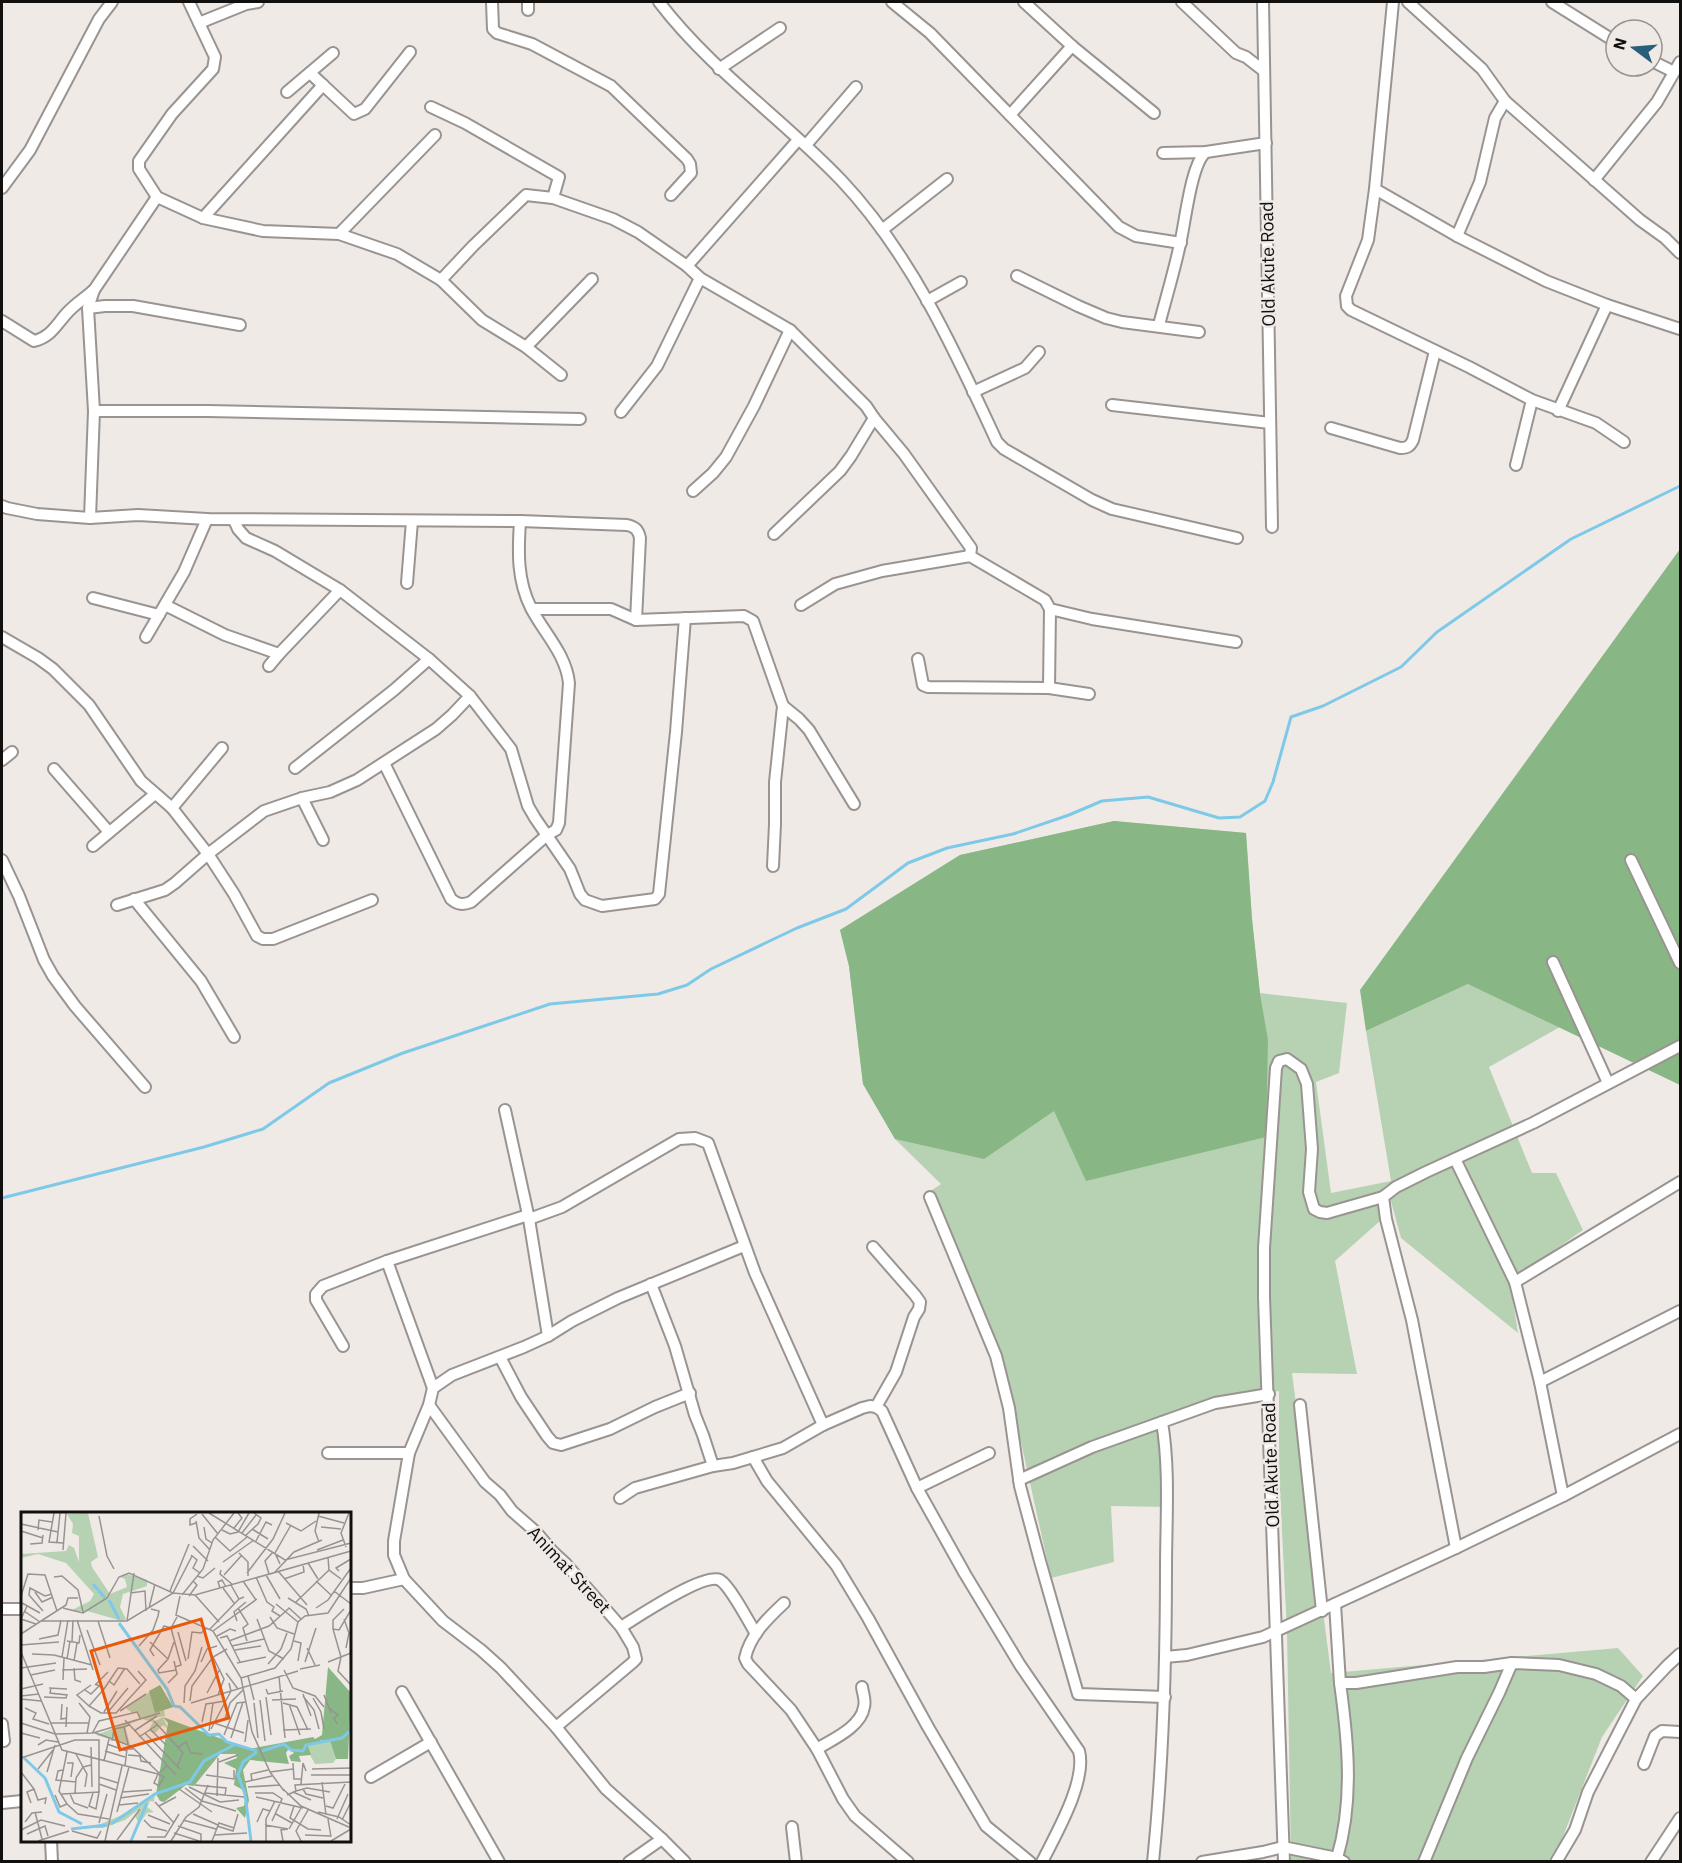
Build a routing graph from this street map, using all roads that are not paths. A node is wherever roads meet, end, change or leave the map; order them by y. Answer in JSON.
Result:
{"nodes":[{"id":1,"x":112,"y":2,"type":"edge"},
{"id":2,"x":189,"y":2,"type":"edge"},
{"id":3,"x":258,"y":2,"type":"edge"},
{"id":4,"x":492,"y":2,"type":"edge"},
{"id":5,"x":659,"y":2,"type":"edge"},
{"id":6,"x":892,"y":2,"type":"edge"},
{"id":7,"x":1023,"y":2,"type":"edge"},
{"id":8,"x":1182,"y":2,"type":"edge"},
{"id":9,"x":1263,"y":2,"type":"edge"},
{"id":10,"x":1393,"y":2,"type":"edge"},
{"id":11,"x":1408,"y":2,"type":"edge"},
{"id":12,"x":1552,"y":2,"type":"edge"},
{"id":13,"x":199,"y":22,"type":"junction"},
{"id":14,"x":780,"y":28,"type":"dead end"},
{"id":15,"x":1604,"y":34,"type":"edge"},
{"id":16,"x":1072,"y":46,"type":"junction"},
{"id":17,"x":410,"y":52,"type":"dead end"},
{"id":18,"x":333,"y":53,"type":"dead end"},
{"id":19,"x":1680,"y":62,"type":"edge"},
{"id":20,"x":1664,"y":67,"type":"edge"},
{"id":21,"x":719,"y":69,"type":"junction"},
{"id":22,"x":1264,"y":71,"type":"junction"},
{"id":23,"x":1674,"y":72,"type":"junction"},
{"id":24,"x":310,"y":73,"type":"junction"},
{"id":25,"x":323,"y":85,"type":"junction"},
{"id":26,"x":856,"y":87,"type":"dead end"},
{"id":27,"x":287,"y":92,"type":"dead end"},
{"id":28,"x":1505,"y":101,"type":"junction"},
{"id":29,"x":430,"y":107,"type":"dead end"},
{"id":30,"x":1154,"y":113,"type":"dead end"},
{"id":31,"x":1010,"y":115,"type":"junction"},
{"id":32,"x":435,"y":135,"type":"dead end"},
{"id":33,"x":802,"y":142,"type":"junction"},
{"id":34,"x":1266,"y":143,"type":"junction"},
{"id":35,"x":1206,"y":152,"type":"junction"},
{"id":36,"x":1163,"y":153,"type":"dead end"},
{"id":37,"x":947,"y":179,"type":"dead end"},
{"id":38,"x":1594,"y":180,"type":"junction"},
{"id":39,"x":2,"y":188,"type":"edge"},
{"id":40,"x":1374,"y":189,"type":"junction"},
{"id":41,"x":671,"y":195,"type":"dead end"},
{"id":42,"x":157,"y":196,"type":"junction"},
{"id":43,"x":553,"y":198,"type":"junction"},
{"id":44,"x":203,"y":218,"type":"junction"},
{"id":45,"x":882,"y":230,"type":"junction"},
{"id":46,"x":339,"y":234,"type":"junction"},
{"id":47,"x":1457,"y":236,"type":"junction"},
{"id":48,"x":1181,"y":243,"type":"junction"},
{"id":49,"x":1680,"y":253,"type":"edge"},
{"id":50,"x":687,"y":266,"type":"junction"},
{"id":51,"x":1017,"y":276,"type":"dead end"},
{"id":52,"x":700,"y":278,"type":"junction"},
{"id":53,"x":592,"y":279,"type":"dead end"},
{"id":54,"x":441,"y":280,"type":"junction"},
{"id":55,"x":961,"y":282,"type":"dead end"},
{"id":56,"x":94,"y":290,"type":"junction"},
{"id":57,"x":927,"y":301,"type":"junction"},
{"id":58,"x":1607,"y":305,"type":"junction"},
{"id":59,"x":88,"y":308,"type":"junction"},
{"id":60,"x":2,"y":321,"type":"edge"},
{"id":61,"x":240,"y":325,"type":"dead end"},
{"id":62,"x":1159,"y":325,"type":"junction"},
{"id":63,"x":1680,"y":329,"type":"edge"},
{"id":64,"x":790,"y":330,"type":"junction"},
{"id":65,"x":1199,"y":332,"type":"dead end"},
{"id":66,"x":526,"y":347,"type":"junction"},
{"id":67,"x":1435,"y":351,"type":"junction"},
{"id":68,"x":1039,"y":352,"type":"dead end"},
{"id":69,"x":561,"y":375,"type":"dead end"},
{"id":70,"x":973,"y":392,"type":"junction"},
{"id":71,"x":1532,"y":400,"type":"junction"},
{"id":72,"x":1112,"y":405,"type":"dead end"},
{"id":73,"x":94,"y":411,"type":"junction"},
{"id":74,"x":1558,"y":411,"type":"junction"},
{"id":75,"x":621,"y":412,"type":"dead end"},
{"id":76,"x":873,"y":418,"type":"junction"},
{"id":77,"x":580,"y":419,"type":"dead end"},
{"id":78,"x":1270,"y":423,"type":"junction"},
{"id":79,"x":1331,"y":428,"type":"dead end"},
{"id":80,"x":1624,"y":442,"type":"dead end"},
{"id":81,"x":1516,"y":465,"type":"dead end"},
{"id":82,"x":693,"y":491,"type":"dead end"},
{"id":83,"x":3,"y":509,"type":"edge"},
{"id":84,"x":90,"y":518,"type":"junction"},
{"id":85,"x":207,"y":519,"type":"junction"},
{"id":86,"x":234,"y":520,"type":"junction"},
{"id":87,"x":412,"y":521,"type":"junction"},
{"id":88,"x":520,"y":521,"type":"junction"},
{"id":89,"x":1272,"y":527,"type":"dead end"},
{"id":90,"x":774,"y":534,"type":"dead end"},
{"id":91,"x":1237,"y":538,"type":"dead end"},
{"id":92,"x":970,"y":556,"type":"junction"},
{"id":93,"x":407,"y":583,"type":"dead end"},
{"id":94,"x":340,"y":590,"type":"junction"},
{"id":95,"x":93,"y":598,"type":"dead end"},
{"id":96,"x":801,"y":605,"type":"dead end"},
{"id":97,"x":532,"y":609,"type":"junction"},
{"id":98,"x":1050,"y":609,"type":"junction"},
{"id":99,"x":162,"y":610,"type":"junction"},
{"id":100,"x":685,"y":618,"type":"junction"},
{"id":101,"x":636,"y":620,"type":"junction"},
{"id":102,"x":2,"y":637,"type":"edge"},
{"id":103,"x":146,"y":638,"type":"dead end"},
{"id":104,"x":1236,"y":642,"type":"dead end"},
{"id":105,"x":279,"y":654,"type":"junction"},
{"id":106,"x":429,"y":659,"type":"junction"},
{"id":107,"x":918,"y":659,"type":"dead end"},
{"id":108,"x":269,"y":666,"type":"dead end"},
{"id":109,"x":1049,"y":688,"type":"junction"},
{"id":110,"x":1089,"y":694,"type":"dead end"},
{"id":111,"x":470,"y":696,"type":"junction"},
{"id":112,"x":783,"y":706,"type":"junction"},
{"id":113,"x":222,"y":748,"type":"dead end"},
{"id":114,"x":12,"y":752,"type":"dead end"},
{"id":115,"x":2,"y":760,"type":"edge"},
{"id":116,"x":384,"y":763,"type":"junction"},
{"id":117,"x":295,"y":768,"type":"dead end"},
{"id":118,"x":54,"y":769,"type":"dead end"},
{"id":119,"x":155,"y":794,"type":"junction"},
{"id":120,"x":302,"y":798,"type":"junction"},
{"id":121,"x":854,"y":804,"type":"dead end"},
{"id":122,"x":172,"y":808,"type":"junction"},
{"id":123,"x":109,"y":831,"type":"junction"},
{"id":124,"x":547,"y":835,"type":"junction"},
{"id":125,"x":323,"y":840,"type":"dead end"},
{"id":126,"x":93,"y":846,"type":"dead end"},
{"id":127,"x":207,"y":854,"type":"junction"},
{"id":128,"x":2,"y":860,"type":"edge"},
{"id":129,"x":1631,"y":860,"type":"dead end"},
{"id":130,"x":773,"y":866,"type":"dead end"},
{"id":131,"x":134,"y":899,"type":"junction"},
{"id":132,"x":372,"y":900,"type":"dead end"},
{"id":133,"x":117,"y":905,"type":"dead end"},
{"id":134,"x":1553,"y":962,"type":"dead end"},
{"id":135,"x":1680,"y":963,"type":"edge"},
{"id":136,"x":234,"y":1037,"type":"dead end"},
{"id":137,"x":1680,"y":1046,"type":"edge"},
{"id":138,"x":1608,"y":1083,"type":"junction"},
{"id":139,"x":145,"y":1087,"type":"dead end"},
{"id":140,"x":505,"y":1110,"type":"dead end"},
{"id":141,"x":1455,"y":1159,"type":"junction"},
{"id":142,"x":1680,"y":1182,"type":"edge"},
{"id":143,"x":930,"y":1197,"type":"dead end"},
{"id":144,"x":1383,"y":1197,"type":"junction"},
{"id":145,"x":528,"y":1217,"type":"junction"},
{"id":146,"x":744,"y":1246,"type":"junction"},
{"id":147,"x":873,"y":1247,"type":"dead end"},
{"id":148,"x":387,"y":1261,"type":"junction"},
{"id":149,"x":1515,"y":1282,"type":"junction"},
{"id":150,"x":651,"y":1284,"type":"junction"},
{"id":151,"x":1680,"y":1311,"type":"edge"},
{"id":152,"x":548,"y":1336,"type":"junction"},
{"id":153,"x":343,"y":1346,"type":"dead end"},
{"id":154,"x":500,"y":1357,"type":"junction"},
{"id":155,"x":1540,"y":1382,"type":"junction"},
{"id":156,"x":433,"y":1388,"type":"junction"},
{"id":157,"x":690,"y":1393,"type":"junction"},
{"id":158,"x":1269,"y":1394,"type":"junction"},
{"id":159,"x":429,"y":1405,"type":"junction"},
{"id":160,"x":1300,"y":1405,"type":"dead end"},
{"id":161,"x":876,"y":1407,"type":"junction"},
{"id":162,"x":1162,"y":1422,"type":"junction"},
{"id":163,"x":823,"y":1425,"type":"junction"},
{"id":164,"x":1680,"y":1434,"type":"edge"},
{"id":165,"x":328,"y":1453,"type":"dead end"},
{"id":166,"x":989,"y":1453,"type":"dead end"},
{"id":167,"x":409,"y":1454,"type":"junction"},
{"id":168,"x":753,"y":1457,"type":"junction"},
{"id":169,"x":713,"y":1467,"type":"junction"},
{"id":170,"x":1019,"y":1480,"type":"junction"},
{"id":171,"x":916,"y":1488,"type":"junction"},
{"id":172,"x":1563,"y":1496,"type":"junction"},
{"id":173,"x":620,"y":1498,"type":"dead end"},
{"id":174,"x":1456,"y":1548,"type":"junction"},
{"id":175,"x":404,"y":1579,"type":"junction"},
{"id":176,"x":351,"y":1588,"type":"edge"},
{"id":177,"x":784,"y":1603,"type":"dead end"},
{"id":178,"x":1335,"y":1604,"type":"junction"},
{"id":179,"x":2,"y":1609,"type":"edge"},
{"id":180,"x":21,"y":1609,"type":"edge"},
{"id":181,"x":1322,"y":1611,"type":"junction"},
{"id":182,"x":621,"y":1628,"type":"junction"},
{"id":183,"x":1276,"y":1631,"type":"junction"},
{"id":184,"x":756,"y":1634,"type":"junction"},
{"id":185,"x":1680,"y":1654,"type":"edge"},
{"id":186,"x":1166,"y":1657,"type":"junction"},
{"id":187,"x":1512,"y":1663,"type":"junction"},
{"id":188,"x":1340,"y":1683,"type":"junction"},
{"id":189,"x":862,"y":1687,"type":"dead end"},
{"id":190,"x":402,"y":1692,"type":"dead end"},
{"id":191,"x":1164,"y":1697,"type":"junction"},
{"id":192,"x":1636,"y":1699,"type":"junction"},
{"id":193,"x":2,"y":1724,"type":"edge"},
{"id":194,"x":556,"y":1727,"type":"junction"},
{"id":195,"x":1680,"y":1732,"type":"edge"},
{"id":196,"x":3,"y":1741,"type":"dead end"},
{"id":197,"x":431,"y":1742,"type":"junction"},
{"id":198,"x":817,"y":1749,"type":"junction"},
{"id":199,"x":1644,"y":1764,"type":"dead end"},
{"id":200,"x":371,"y":1777,"type":"dead end"},
{"id":201,"x":21,"y":1801,"type":"edge"},
{"id":202,"x":2,"y":1803,"type":"edge"},
{"id":203,"x":1680,"y":1818,"type":"edge"},
{"id":204,"x":792,"y":1827,"type":"dead end"},
{"id":205,"x":662,"y":1839,"type":"junction"},
{"id":206,"x":51,"y":1842,"type":"edge"},
{"id":207,"x":1283,"y":1846,"type":"junction"},
{"id":208,"x":1341,"y":1860,"type":"edge"},
{"id":209,"x":52,"y":1862,"type":"edge"},
{"id":210,"x":499,"y":1862,"type":"edge"},
{"id":211,"x":629,"y":1862,"type":"edge"},
{"id":212,"x":685,"y":1862,"type":"edge"},
{"id":213,"x":796,"y":1862,"type":"edge"},
{"id":214,"x":908,"y":1862,"type":"edge"},
{"id":215,"x":1030,"y":1862,"type":"edge"},
{"id":216,"x":1042,"y":1862,"type":"edge"},
{"id":217,"x":1154,"y":1862,"type":"edge"},
{"id":218,"x":1202,"y":1862,"type":"edge"},
{"id":219,"x":1284,"y":1862,"type":"edge"},
{"id":220,"x":1424,"y":1862,"type":"edge"},
{"id":221,"x":1556,"y":1862,"type":"edge"},
{"id":222,"x":1651,"y":1862,"type":"edge"}],
"edges":[{"from":1,"to":39,"type":"street"},
{"from":2,"to":13,"type":"street"},
{"from":3,"to":13,"type":"street"},
{"from":4,"to":41,"type":"street"},
{"from":5,"to":21,"type":"street"},
{"from":6,"to":31,"type":"street"},
{"from":7,"to":16,"type":"street"},
{"from":8,"to":22,"type":"street"},
{"from":9,"to":22,"type":"street","name":"Old Akute Road"},
{"from":10,"to":40,"type":"street"},
{"from":11,"to":28,"type":"street"},
{"from":12,"to":15,"type":"street"},
{"from":13,"to":42,"type":"street"},
{"from":14,"to":21,"type":"street"},
{"from":16,"to":30,"type":"street"},
{"from":16,"to":31,"type":"street"},
{"from":17,"to":25,"type":"street"},
{"from":18,"to":24,"type":"street"},
{"from":19,"to":23,"type":"street"},
{"from":20,"to":23,"type":"street"},
{"from":21,"to":33,"type":"street"},
{"from":22,"to":34,"type":"street","name":"Old Akute Road"},
{"from":23,"to":38,"type":"street"},
{"from":24,"to":25,"type":"street"},
{"from":24,"to":27,"type":"street"},
{"from":25,"to":44,"type":"street"},
{"from":26,"to":33,"type":"street"},
{"from":28,"to":38,"type":"street"},
{"from":28,"to":47,"type":"street"},
{"from":29,"to":43,"type":"street"},
{"from":31,"to":48,"type":"street"},
{"from":32,"to":46,"type":"street"},
{"from":33,"to":45,"type":"street"},
{"from":33,"to":50,"type":"street"},
{"from":34,"to":35,"type":"street"},
{"from":34,"to":78,"type":"street","name":"Old Akute Road"},
{"from":35,"to":36,"type":"street"},
{"from":35,"to":48,"type":"street"},
{"from":37,"to":45,"type":"street"},
{"from":38,"to":49,"type":"street"},
{"from":40,"to":47,"type":"street"},
{"from":40,"to":67,"type":"street"},
{"from":42,"to":44,"type":"street"},
{"from":42,"to":56,"type":"street"},
{"from":43,"to":50,"type":"street"},
{"from":43,"to":54,"type":"street"},
{"from":44,"to":46,"type":"street"},
{"from":45,"to":57,"type":"street"},
{"from":46,"to":54,"type":"street"},
{"from":47,"to":58,"type":"street"},
{"from":48,"to":62,"type":"street"},
{"from":50,"to":52,"type":"street"},
{"from":51,"to":62,"type":"street"},
{"from":52,"to":64,"type":"street"},
{"from":52,"to":75,"type":"street"},
{"from":53,"to":66,"type":"street"},
{"from":54,"to":66,"type":"street"},
{"from":55,"to":57,"type":"street"},
{"from":56,"to":59,"type":"street"},
{"from":56,"to":60,"type":"street"},
{"from":57,"to":70,"type":"street"},
{"from":58,"to":63,"type":"street"},
{"from":58,"to":74,"type":"street"},
{"from":59,"to":61,"type":"street"},
{"from":59,"to":73,"type":"street"},
{"from":62,"to":65,"type":"street"},
{"from":64,"to":76,"type":"street"},
{"from":64,"to":82,"type":"street"},
{"from":66,"to":69,"type":"street"},
{"from":67,"to":71,"type":"street"},
{"from":67,"to":79,"type":"street"},
{"from":68,"to":70,"type":"street"},
{"from":70,"to":91,"type":"street"},
{"from":71,"to":74,"type":"street"},
{"from":71,"to":81,"type":"street"},
{"from":72,"to":78,"type":"street"},
{"from":73,"to":77,"type":"street"},
{"from":73,"to":84,"type":"street"},
{"from":74,"to":80,"type":"street"},
{"from":76,"to":90,"type":"street"},
{"from":76,"to":92,"type":"street"},
{"from":78,"to":89,"type":"street","name":"Old Akute Road"},
{"from":83,"to":84,"type":"street"},
{"from":84,"to":85,"type":"street"},
{"from":85,"to":86,"type":"street"},
{"from":85,"to":99,"type":"street"},
{"from":86,"to":87,"type":"street"},
{"from":86,"to":94,"type":"street"},
{"from":87,"to":88,"type":"street"},
{"from":87,"to":93,"type":"street"},
{"from":88,"to":97,"type":"street"},
{"from":88,"to":101,"type":"street"},
{"from":92,"to":96,"type":"street"},
{"from":92,"to":98,"type":"street"},
{"from":94,"to":105,"type":"street"},
{"from":94,"to":106,"type":"street"},
{"from":95,"to":99,"type":"street"},
{"from":97,"to":101,"type":"street"},
{"from":97,"to":124,"type":"street"},
{"from":98,"to":104,"type":"street"},
{"from":98,"to":109,"type":"street"},
{"from":99,"to":103,"type":"street"},
{"from":99,"to":105,"type":"street"},
{"from":100,"to":101,"type":"street"},
{"from":100,"to":112,"type":"street"},
{"from":100,"to":124,"type":"street"},
{"from":102,"to":119,"type":"street"},
{"from":105,"to":108,"type":"street"},
{"from":106,"to":111,"type":"street"},
{"from":106,"to":117,"type":"street"},
{"from":107,"to":109,"type":"street"},
{"from":109,"to":110,"type":"street"},
{"from":111,"to":116,"type":"street"},
{"from":111,"to":124,"type":"street"},
{"from":112,"to":121,"type":"street"},
{"from":112,"to":130,"type":"street"},
{"from":113,"to":122,"type":"street"},
{"from":114,"to":115,"type":"street"},
{"from":116,"to":120,"type":"street"},
{"from":116,"to":124,"type":"street"},
{"from":118,"to":123,"type":"street"},
{"from":119,"to":122,"type":"street"},
{"from":119,"to":123,"type":"street"},
{"from":120,"to":125,"type":"street"},
{"from":120,"to":127,"type":"street"},
{"from":122,"to":127,"type":"street"},
{"from":123,"to":126,"type":"street"},
{"from":127,"to":131,"type":"street"},
{"from":127,"to":132,"type":"street"},
{"from":128,"to":139,"type":"street"},
{"from":129,"to":135,"type":"street"},
{"from":131,"to":133,"type":"street"},
{"from":131,"to":136,"type":"street"},
{"from":134,"to":138,"type":"street"},
{"from":137,"to":138,"type":"street"},
{"from":138,"to":141,"type":"street"},
{"from":140,"to":145,"type":"street"},
{"from":141,"to":144,"type":"street"},
{"from":141,"to":149,"type":"street"},
{"from":142,"to":149,"type":"street"},
{"from":143,"to":170,"type":"street"},
{"from":144,"to":158,"type":"street","name":"Old Akute Road"},
{"from":144,"to":174,"type":"street"},
{"from":145,"to":146,"type":"street"},
{"from":145,"to":148,"type":"street"},
{"from":145,"to":152,"type":"street"},
{"from":146,"to":150,"type":"street"},
{"from":146,"to":163,"type":"street"},
{"from":147,"to":161,"type":"street"},
{"from":148,"to":153,"type":"street"},
{"from":148,"to":156,"type":"street"},
{"from":149,"to":155,"type":"street"},
{"from":150,"to":152,"type":"street"},
{"from":150,"to":157,"type":"street"},
{"from":151,"to":155,"type":"street"},
{"from":152,"to":154,"type":"street"},
{"from":154,"to":156,"type":"street"},
{"from":154,"to":157,"type":"street"},
{"from":155,"to":172,"type":"street"},
{"from":156,"to":159,"type":"street"},
{"from":157,"to":169,"type":"street"},
{"from":158,"to":162,"type":"street"},
{"from":158,"to":183,"type":"street","name":"Old Akute Road"},
{"from":159,"to":167,"type":"street"},
{"from":159,"to":182,"type":"street","name":"Animat Street"},
{"from":160,"to":181,"type":"street"},
{"from":161,"to":163,"type":"street"},
{"from":161,"to":171,"type":"street"},
{"from":162,"to":170,"type":"street"},
{"from":162,"to":186,"type":"street"},
{"from":163,"to":168,"type":"street"},
{"from":164,"to":172,"type":"street"},
{"from":165,"to":167,"type":"street"},
{"from":166,"to":171,"type":"street"},
{"from":167,"to":175,"type":"street"},
{"from":168,"to":169,"type":"street"},
{"from":168,"to":215,"type":"street"},
{"from":169,"to":173,"type":"street"},
{"from":170,"to":191,"type":"street"},
{"from":171,"to":216,"type":"street"},
{"from":172,"to":174,"type":"street"},
{"from":174,"to":178,"type":"street"},
{"from":175,"to":176,"type":"street"},
{"from":175,"to":194,"type":"street"},
{"from":177,"to":184,"type":"street"},
{"from":178,"to":181,"type":"street"},
{"from":178,"to":188,"type":"street"},
{"from":179,"to":180,"type":"street"},
{"from":181,"to":183,"type":"street"},
{"from":182,"to":184,"type":"street"},
{"from":182,"to":194,"type":"street","name":"Animat Street"},
{"from":183,"to":186,"type":"street"},
{"from":183,"to":207,"type":"street","name":"Old Akute Road"},
{"from":184,"to":198,"type":"street"},
{"from":185,"to":192,"type":"street"},
{"from":186,"to":191,"type":"street"},
{"from":187,"to":188,"type":"street"},
{"from":187,"to":192,"type":"street"},
{"from":187,"to":220,"type":"street"},
{"from":188,"to":208,"type":"street"},
{"from":189,"to":198,"type":"street"},
{"from":190,"to":197,"type":"street"},
{"from":191,"to":217,"type":"street"},
{"from":192,"to":221,"type":"street"},
{"from":193,"to":196,"type":"street"},
{"from":194,"to":205,"type":"street"},
{"from":195,"to":199,"type":"street"},
{"from":197,"to":200,"type":"street"},
{"from":197,"to":210,"type":"street"},
{"from":198,"to":214,"type":"street"},
{"from":201,"to":202,"type":"street"},
{"from":203,"to":222,"type":"street"},
{"from":204,"to":213,"type":"street"},
{"from":205,"to":211,"type":"street"},
{"from":205,"to":212,"type":"street"},
{"from":206,"to":209,"type":"street"},
{"from":207,"to":208,"type":"street"},
{"from":207,"to":218,"type":"street"},
{"from":207,"to":219,"type":"street","name":"Old Akute Road"}]}
